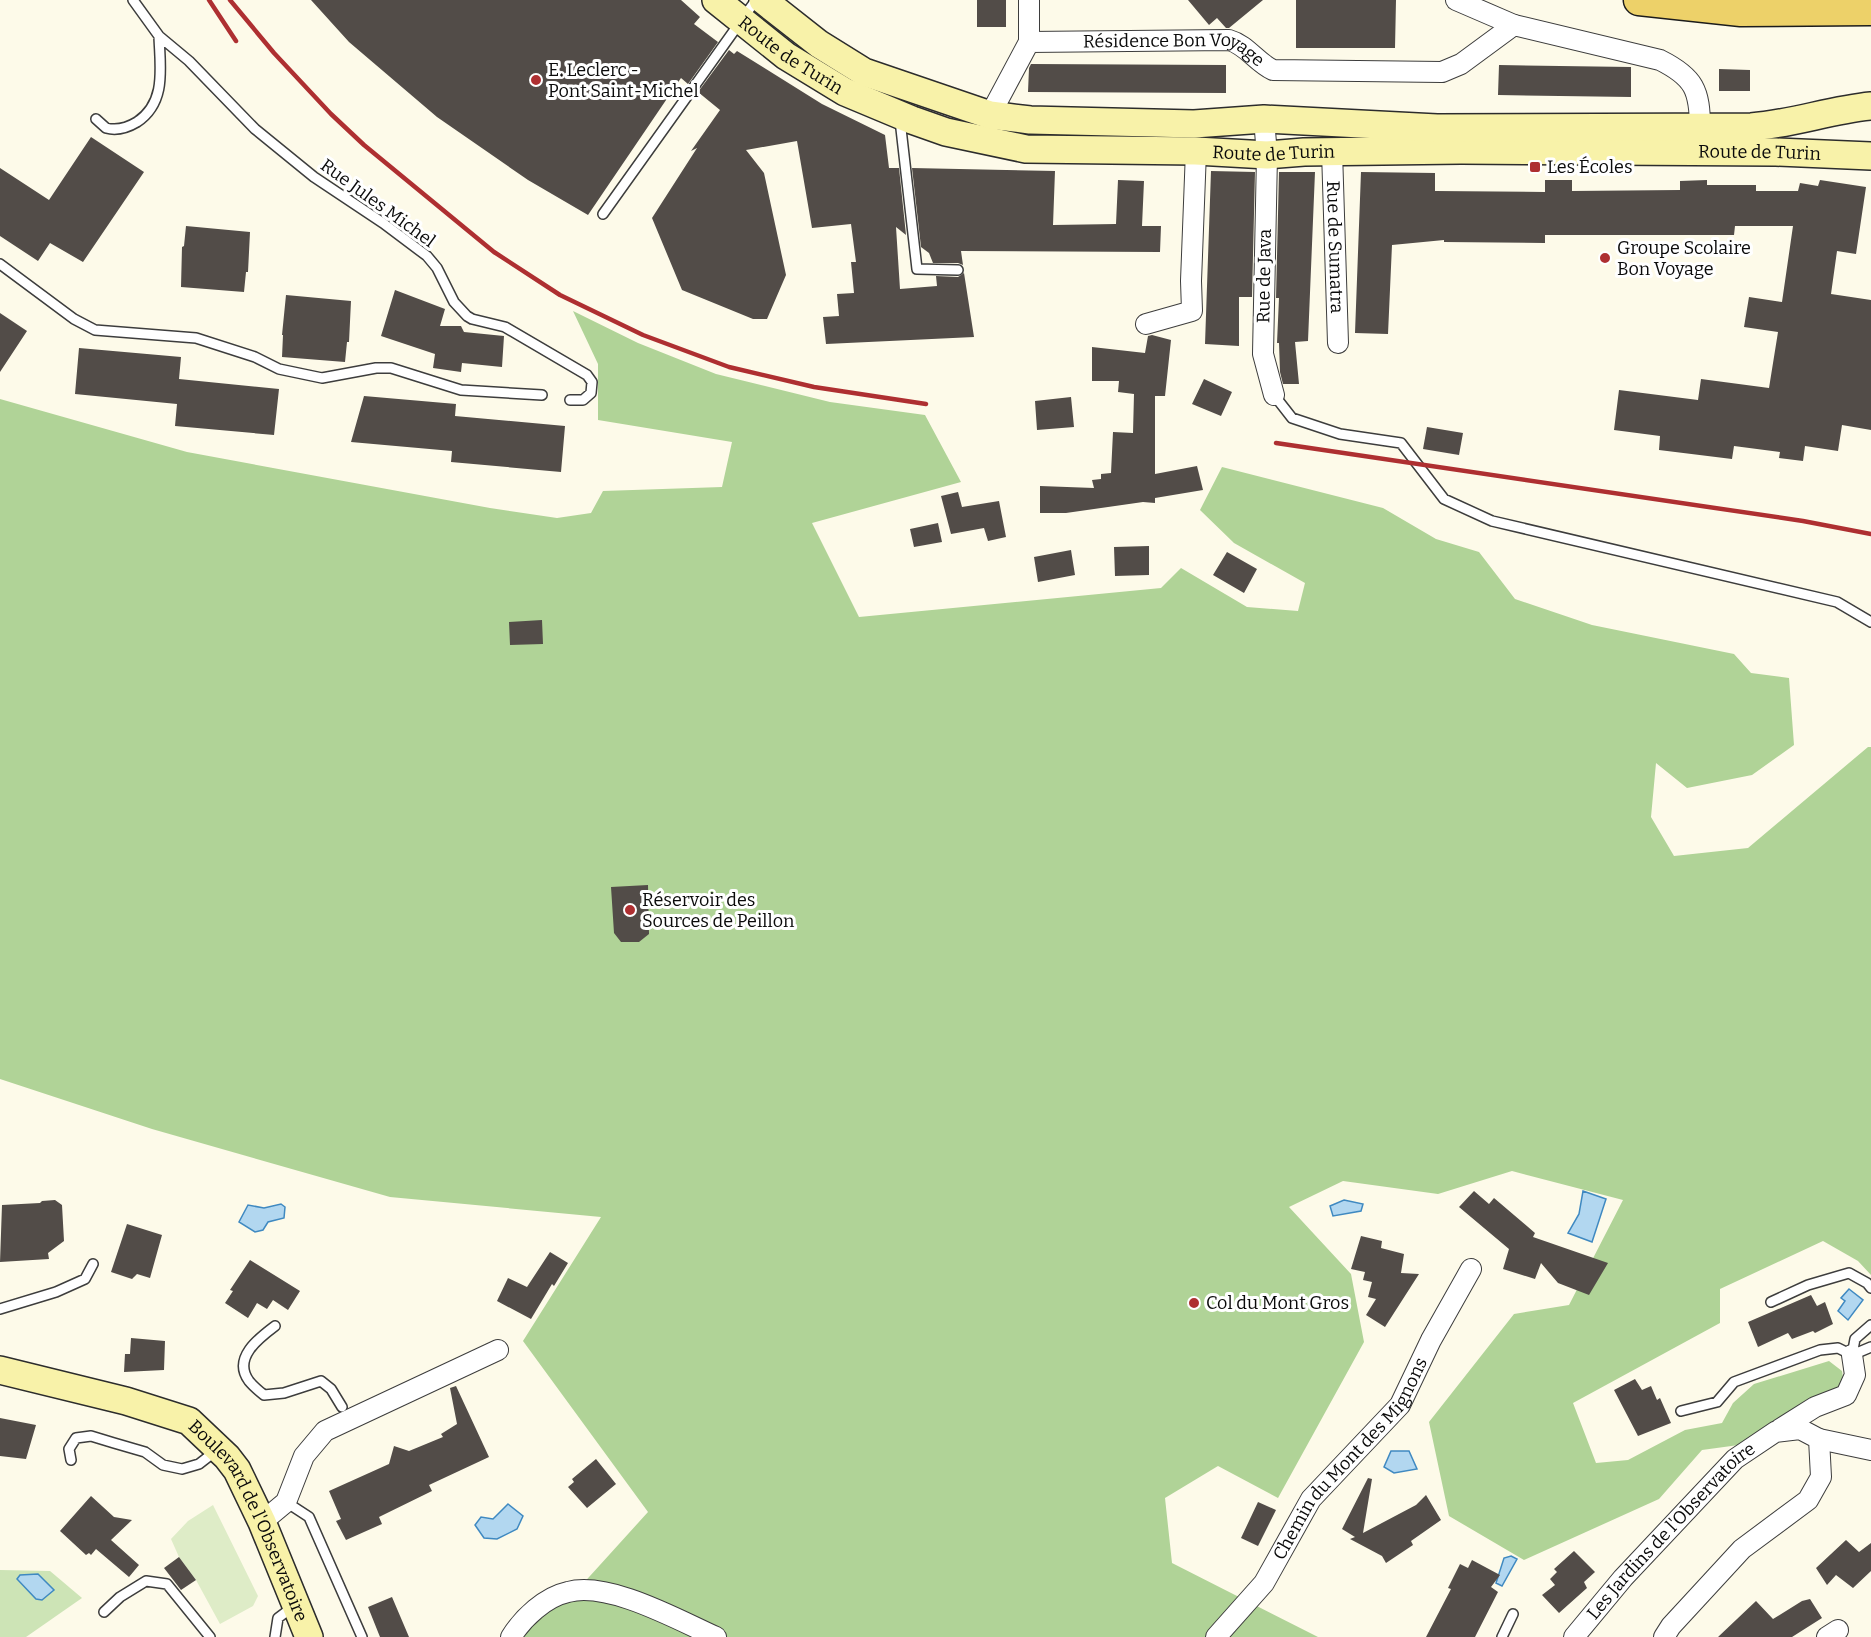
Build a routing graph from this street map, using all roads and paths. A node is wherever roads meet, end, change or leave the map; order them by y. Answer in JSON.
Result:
{"nodes":[{"id":1,"x":133,"y":0,"type":"edge"},
{"id":2,"x":716,"y":0,"type":"edge"},
{"id":3,"x":763,"y":0,"type":"edge"},
{"id":4,"x":1029,"y":0,"type":"edge"},
{"id":5,"x":1456,"y":0,"type":"edge"},
{"id":6,"x":1639,"y":1,"type":"edge"},
{"id":7,"x":749,"y":10,"type":"edge"},
{"id":8,"x":1871,"y":10,"type":"edge"},
{"id":9,"x":1514,"y":25,"type":"junction"},
{"id":10,"x":159,"y":36,"type":"junction"},
{"id":11,"x":1029,"y":42,"type":"junction"},
{"id":12,"x":1871,"y":106,"type":"edge"},
{"id":13,"x":1828,"y":114,"type":"junction"},
{"id":14,"x":900,"y":115,"type":"junction"},
{"id":15,"x":990,"y":115,"type":"junction"},
{"id":16,"x":96,"y":119,"type":"dead end"},
{"id":17,"x":1264,"y":119,"type":"junction"},
{"id":18,"x":1700,"y":128,"type":"junction"},
{"id":19,"x":1196,"y":151,"type":"junction"},
{"id":20,"x":1332,"y":152,"type":"junction"},
{"id":21,"x":1266,"y":155,"type":"junction"},
{"id":22,"x":1832,"y":156,"type":"junction"},
{"id":23,"x":1871,"y":156,"type":"edge"},
{"id":24,"x":603,"y":214,"type":"dead end"},
{"id":25,"x":0,"y":264,"type":"edge"},
{"id":26,"x":958,"y":270,"type":"dead end"},
{"id":27,"x":1146,"y":324,"type":"dead end"},
{"id":28,"x":1338,"y":343,"type":"dead end"},
{"id":29,"x":542,"y":395,"type":"dead end"},
{"id":30,"x":1274,"y":395,"type":"joint"},
{"id":31,"x":570,"y":400,"type":"dead end"},
{"id":32,"x":1871,"y":622,"type":"edge"},
{"id":33,"x":93,"y":1264,"type":"dead end"},
{"id":34,"x":1472,"y":1269,"type":"dead end"},
{"id":35,"x":1871,"y":1288,"type":"edge"},
{"id":36,"x":1772,"y":1302,"type":"dead end"},
{"id":37,"x":0,"y":1309,"type":"edge"},
{"id":38,"x":1871,"y":1324,"type":"edge"},
{"id":39,"x":275,"y":1326,"type":"dead end"},
{"id":40,"x":1871,"y":1347,"type":"edge"},
{"id":41,"x":498,"y":1350,"type":"dead end"},
{"id":42,"x":1852,"y":1354,"type":"junction"},
{"id":43,"x":0,"y":1370,"type":"edge"},
{"id":44,"x":342,"y":1407,"type":"dead end"},
{"id":45,"x":1682,"y":1411,"type":"dead end"},
{"id":46,"x":1775,"y":1432,"type":"junction"},
{"id":47,"x":1819,"y":1439,"type":"junction"},
{"id":48,"x":219,"y":1449,"type":"junction"},
{"id":49,"x":1871,"y":1450,"type":"edge"},
{"id":50,"x":71,"y":1460,"type":"dead end"},
{"id":51,"x":286,"y":1502,"type":"junction"},
{"id":52,"x":262,"y":1522,"type":"junction"},
{"id":53,"x":296,"y":1604,"type":"junction"},
{"id":54,"x":104,"y":1612,"type":"dead end"},
{"id":55,"x":1513,"y":1614,"type":"dead end"},
{"id":56,"x":210,"y":1637,"type":"edge"},
{"id":57,"x":275,"y":1637,"type":"edge"},
{"id":58,"x":309,"y":1637,"type":"edge"},
{"id":59,"x":362,"y":1637,"type":"edge"},
{"id":60,"x":511,"y":1637,"type":"edge"},
{"id":61,"x":716,"y":1637,"type":"edge"},
{"id":62,"x":1216,"y":1637,"type":"edge"},
{"id":63,"x":1502,"y":1637,"type":"edge"},
{"id":64,"x":1574,"y":1637,"type":"edge"},
{"id":65,"x":1664,"y":1637,"type":"edge"}],
"edges":[{"from":1,"to":10,"type":"lane","name":"Rue Jules Michel"},
{"from":2,"to":7,"type":"main road","name":"Route de Turin"},
{"from":3,"to":15,"type":"main road","name":"Route de Turin"},
{"from":4,"to":11,"type":"street"},
{"from":5,"to":9,"type":"street"},
{"from":6,"to":8,"type":"main road"},
{"from":7,"to":14,"type":"main road","name":"Route de Turin"},
{"from":7,"to":24,"type":"lane"},
{"from":9,"to":11,"type":"street","name":"Résidence Bon Voyage"},
{"from":9,"to":18,"type":"street"},
{"from":10,"to":16,"type":"lane"},
{"from":10,"to":31,"type":"lane","name":"Rue Jules Michel"},
{"from":11,"to":15,"type":"street"},
{"from":12,"to":13,"type":"main road","name":"Route de Turin"},
{"from":13,"to":18,"type":"main road","name":"Route de Turin"},
{"from":13,"to":22,"type":"main road"},
{"from":14,"to":19,"type":"main road","name":"Route de Turin"},
{"from":14,"to":26,"type":"lane"},
{"from":15,"to":17,"type":"main road","name":"Route de Turin"},
{"from":17,"to":18,"type":"main road","name":"Route de Turin"},
{"from":17,"to":21,"type":"street","name":"Rue de Java"},
{"from":19,"to":21,"type":"main road","name":"Route de Turin"},
{"from":19,"to":27,"type":"street"},
{"from":20,"to":21,"type":"main road","name":"Route de Turin"},
{"from":20,"to":22,"type":"main road","name":"Route de Turin"},
{"from":20,"to":28,"type":"street","name":"Rue de Sumatra"},
{"from":21,"to":30,"type":"street","name":"Rue de Java"},
{"from":22,"to":23,"type":"main road","name":"Route de Turin"},
{"from":25,"to":29,"type":"lane"},
{"from":30,"to":32,"type":"lane"},
{"from":33,"to":37,"type":"lane"},
{"from":34,"to":62,"type":"street","name":"Chemin du Mont des Mignons"},
{"from":35,"to":36,"type":"lane"},
{"from":38,"to":42,"type":"lane"},
{"from":39,"to":44,"type":"lane"},
{"from":40,"to":42,"type":"lane"},
{"from":41,"to":51,"type":"street"},
{"from":42,"to":45,"type":"lane"},
{"from":42,"to":46,"type":"street","name":"Les Jardins de l'Observatoire"},
{"from":43,"to":48,"type":"main road","name":"Boulevard de l'Observatoire"},
{"from":46,"to":47,"type":"street","name":"Les Jardins de l'Observatoire"},
{"from":46,"to":64,"type":"street","name":"Les Jardins de l'Observatoire"},
{"from":47,"to":49,"type":"street","name":"Les Jardins de l'Observatoire"},
{"from":47,"to":65,"type":"street"},
{"from":48,"to":50,"type":"lane"},
{"from":48,"to":52,"type":"main road","name":"Boulevard de l'Observatoire"},
{"from":51,"to":52,"type":"street"},
{"from":51,"to":59,"type":"lane"},
{"from":52,"to":53,"type":"main road","name":"Boulevard de l'Observatoire"},
{"from":53,"to":57,"type":"lane"},
{"from":53,"to":58,"type":"main road","name":"Boulevard de l'Observatoire"},
{"from":54,"to":56,"type":"lane"},
{"from":55,"to":63,"type":"lane"},
{"from":60,"to":61,"type":"street"}]}
